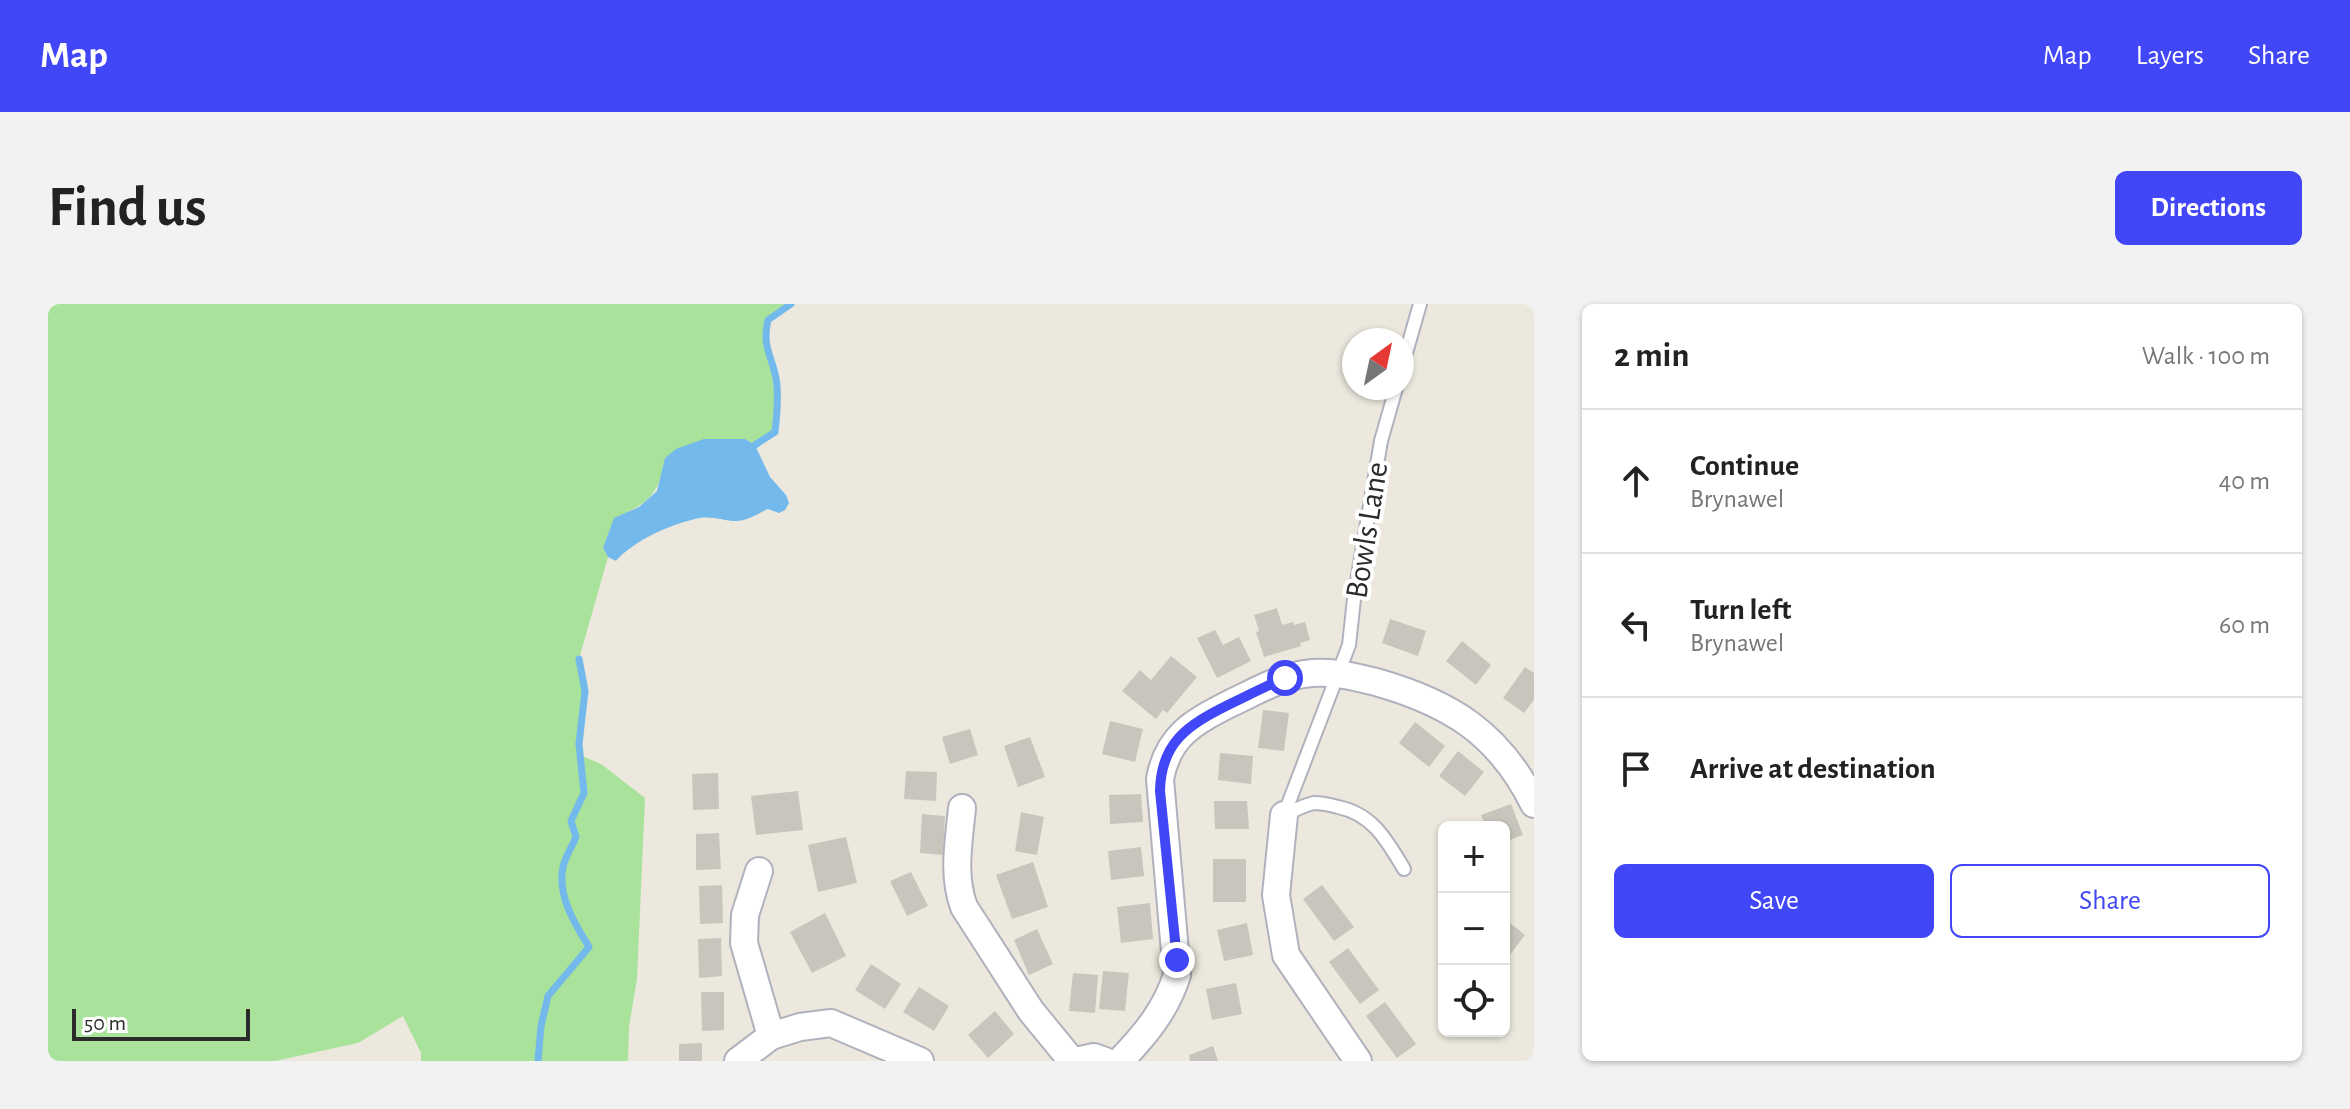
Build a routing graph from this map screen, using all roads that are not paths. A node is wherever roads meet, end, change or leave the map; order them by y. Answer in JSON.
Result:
{"nodes":[{"id":1,"x":1420,"y":304,"type":"edge"},
{"id":2,"x":1413,"y":328,"type":"edge"},
{"id":3,"x":1393,"y":400,"type":"edge"},
{"id":4,"x":1340,"y":672,"type":"junction"},
{"id":5,"x":1534,"y":804,"type":"edge"},
{"id":6,"x":962,"y":808,"type":"dead end"},
{"id":7,"x":1284,"y":815,"type":"junction"},
{"id":8,"x":1404,"y":869,"type":"dead end"},
{"id":9,"x":759,"y":871,"type":"dead end"},
{"id":10,"x":771,"y":1036,"type":"junction"},
{"id":11,"x":738,"y":1061,"type":"edge"},
{"id":12,"x":920,"y":1061,"type":"edge"},
{"id":13,"x":1074,"y":1061,"type":"edge"},
{"id":14,"x":1105,"y":1061,"type":"edge"},
{"id":15,"x":1120,"y":1061,"type":"edge"},
{"id":16,"x":1358,"y":1061,"type":"edge"}],
"edges":[{"from":1,"to":2,"type":"lane"},
{"from":3,"to":4,"type":"lane","name":"Bowls Lane"},
{"from":4,"to":5,"type":"street"},
{"from":4,"to":7,"type":"lane","name":"Bowls Lane"},
{"from":4,"to":15,"type":"street"},
{"from":6,"to":13,"type":"street"},
{"from":7,"to":8,"type":"lane"},
{"from":7,"to":16,"type":"street"},
{"from":9,"to":10,"type":"street"},
{"from":10,"to":11,"type":"street"},
{"from":10,"to":12,"type":"street"},
{"from":13,"to":14,"type":"street"}]}
